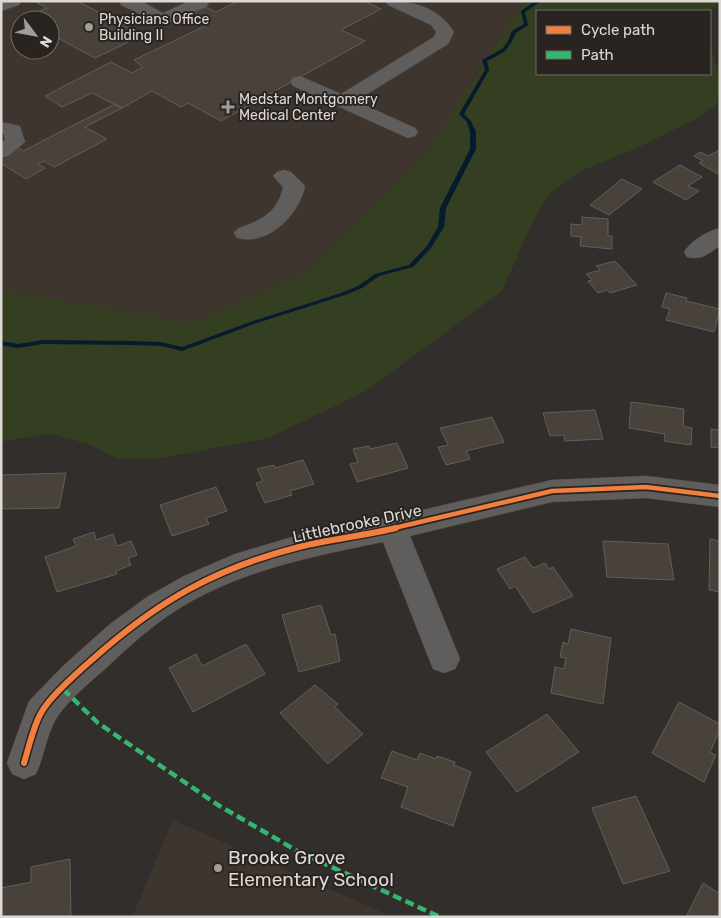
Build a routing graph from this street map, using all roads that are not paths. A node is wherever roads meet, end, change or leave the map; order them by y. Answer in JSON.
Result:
{"nodes":[{"id":1,"x":13,"y":1,"type":"edge"},
{"id":2,"x":197,"y":1,"type":"edge"},
{"id":3,"x":404,"y":3,"type":"edge"},
{"id":4,"x":141,"y":4,"type":"edge"},
{"id":5,"x":1,"y":6,"type":"edge"},
{"id":6,"x":300,"y":82,"type":"dead end"},
{"id":7,"x":342,"y":101,"type":"junction"},
{"id":8,"x":1,"y":128,"type":"edge"},
{"id":9,"x":408,"y":132,"type":"dead end"},
{"id":10,"x":1,"y":152,"type":"edge"},
{"id":11,"x":284,"y":176,"type":"dead end"},
{"id":12,"x":245,"y":233,"type":"dead end"},
{"id":13,"x":720,"y":235,"type":"edge"},
{"id":14,"x":695,"y":252,"type":"dead end"},
{"id":15,"x":720,"y":496,"type":"edge"},
{"id":16,"x":392,"y":529,"type":"junction"},
{"id":17,"x":444,"y":659,"type":"dead end"},
{"id":18,"x":24,"y":762,"type":"dead end"}],
"edges":[{"from":1,"to":5,"type":"street"},
{"from":2,"to":4,"type":"street"},
{"from":3,"to":7,"type":"street"},
{"from":6,"to":7,"type":"street"},
{"from":7,"to":9,"type":"street"},
{"from":8,"to":10,"type":"street"},
{"from":11,"to":12,"type":"street"},
{"from":13,"to":14,"type":"street"},
{"from":15,"to":16,"type":"street","name":"Littlebrooke Drive"},
{"from":16,"to":17,"type":"street"},
{"from":16,"to":18,"type":"street","name":"Littlebrooke Drive"}]}
